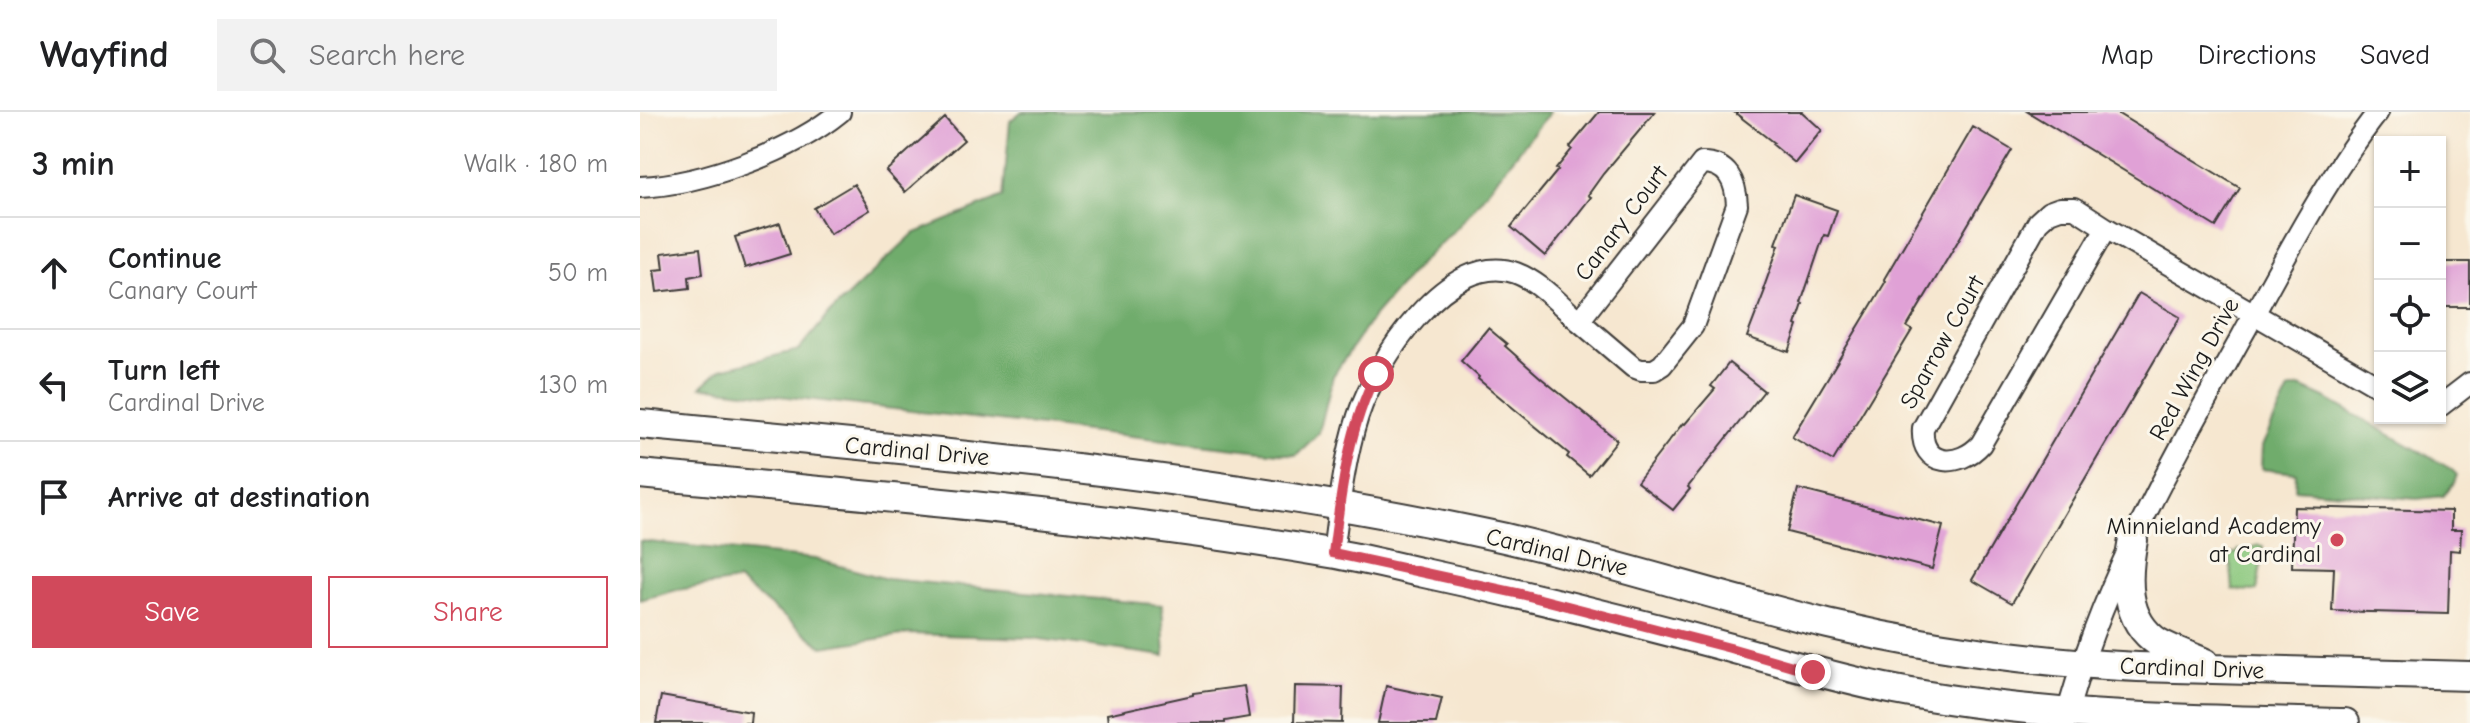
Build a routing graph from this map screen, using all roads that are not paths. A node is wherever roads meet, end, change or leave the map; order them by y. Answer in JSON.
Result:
{"nodes":[{"id":1,"x":840,"y":112,"type":"edge"},
{"id":2,"x":2378,"y":112,"type":"edge"},
{"id":3,"x":640,"y":187,"type":"edge"},
{"id":4,"x":2106,"y":228,"type":"junction"},
{"id":5,"x":2254,"y":314,"type":"junction"},
{"id":6,"x":1579,"y":321,"type":"junction"},
{"id":7,"x":2470,"y":383,"type":"edge"},
{"id":8,"x":2374,"y":384,"type":"edge"},
{"id":9,"x":2446,"y":401,"type":"edge"},
{"id":10,"x":640,"y":424,"type":"edge"},
{"id":11,"x":640,"y":474,"type":"edge"},
{"id":12,"x":1339,"y":506,"type":"junction"},
{"id":13,"x":2133,"y":540,"type":"junction"},
{"id":14,"x":1333,"y":553,"type":"junction"},
{"id":15,"x":2083,"y":665,"type":"junction"},
{"id":16,"x":2221,"y":669,"type":"junction"},
{"id":17,"x":2470,"y":676,"type":"edge"},
{"id":18,"x":2066,"y":718,"type":"edge"},
{"id":19,"x":2345,"y":723,"type":"edge"}],
"edges":[{"from":1,"to":3,"type":"street"},
{"from":2,"to":5,"type":"street","name":"Red Wing Drive"},
{"from":4,"to":4,"type":"street","name":"Sparrow Court"},
{"from":4,"to":5,"type":"street","name":"Sparrow Court"},
{"from":5,"to":8,"type":"street","name":"Sparrow Court"},
{"from":5,"to":13,"type":"street","name":"Red Wing Drive"},
{"from":6,"to":6,"type":"street","name":"Canary Court"},
{"from":6,"to":12,"type":"street","name":"Canary Court"},
{"from":7,"to":9,"type":"street"},
{"from":10,"to":12,"type":"main road","name":"Cardinal Drive"},
{"from":11,"to":14,"type":"main road","name":"Cardinal Drive"},
{"from":12,"to":14,"type":"street","name":"Canary Court"},
{"from":12,"to":15,"type":"main road","name":"Cardinal Drive"},
{"from":13,"to":15,"type":"street","name":"Red Wing Drive"},
{"from":13,"to":16,"type":"main road"},
{"from":14,"to":18,"type":"main road","name":"Cardinal Drive"},
{"from":15,"to":16,"type":"main road","name":"Cardinal Drive"},
{"from":15,"to":18,"type":"street","name":"Red Wing Drive"},
{"from":16,"to":17,"type":"main road","name":"Cardinal Drive"},
{"from":18,"to":19,"type":"main road","name":"Cardinal Drive"}]}
